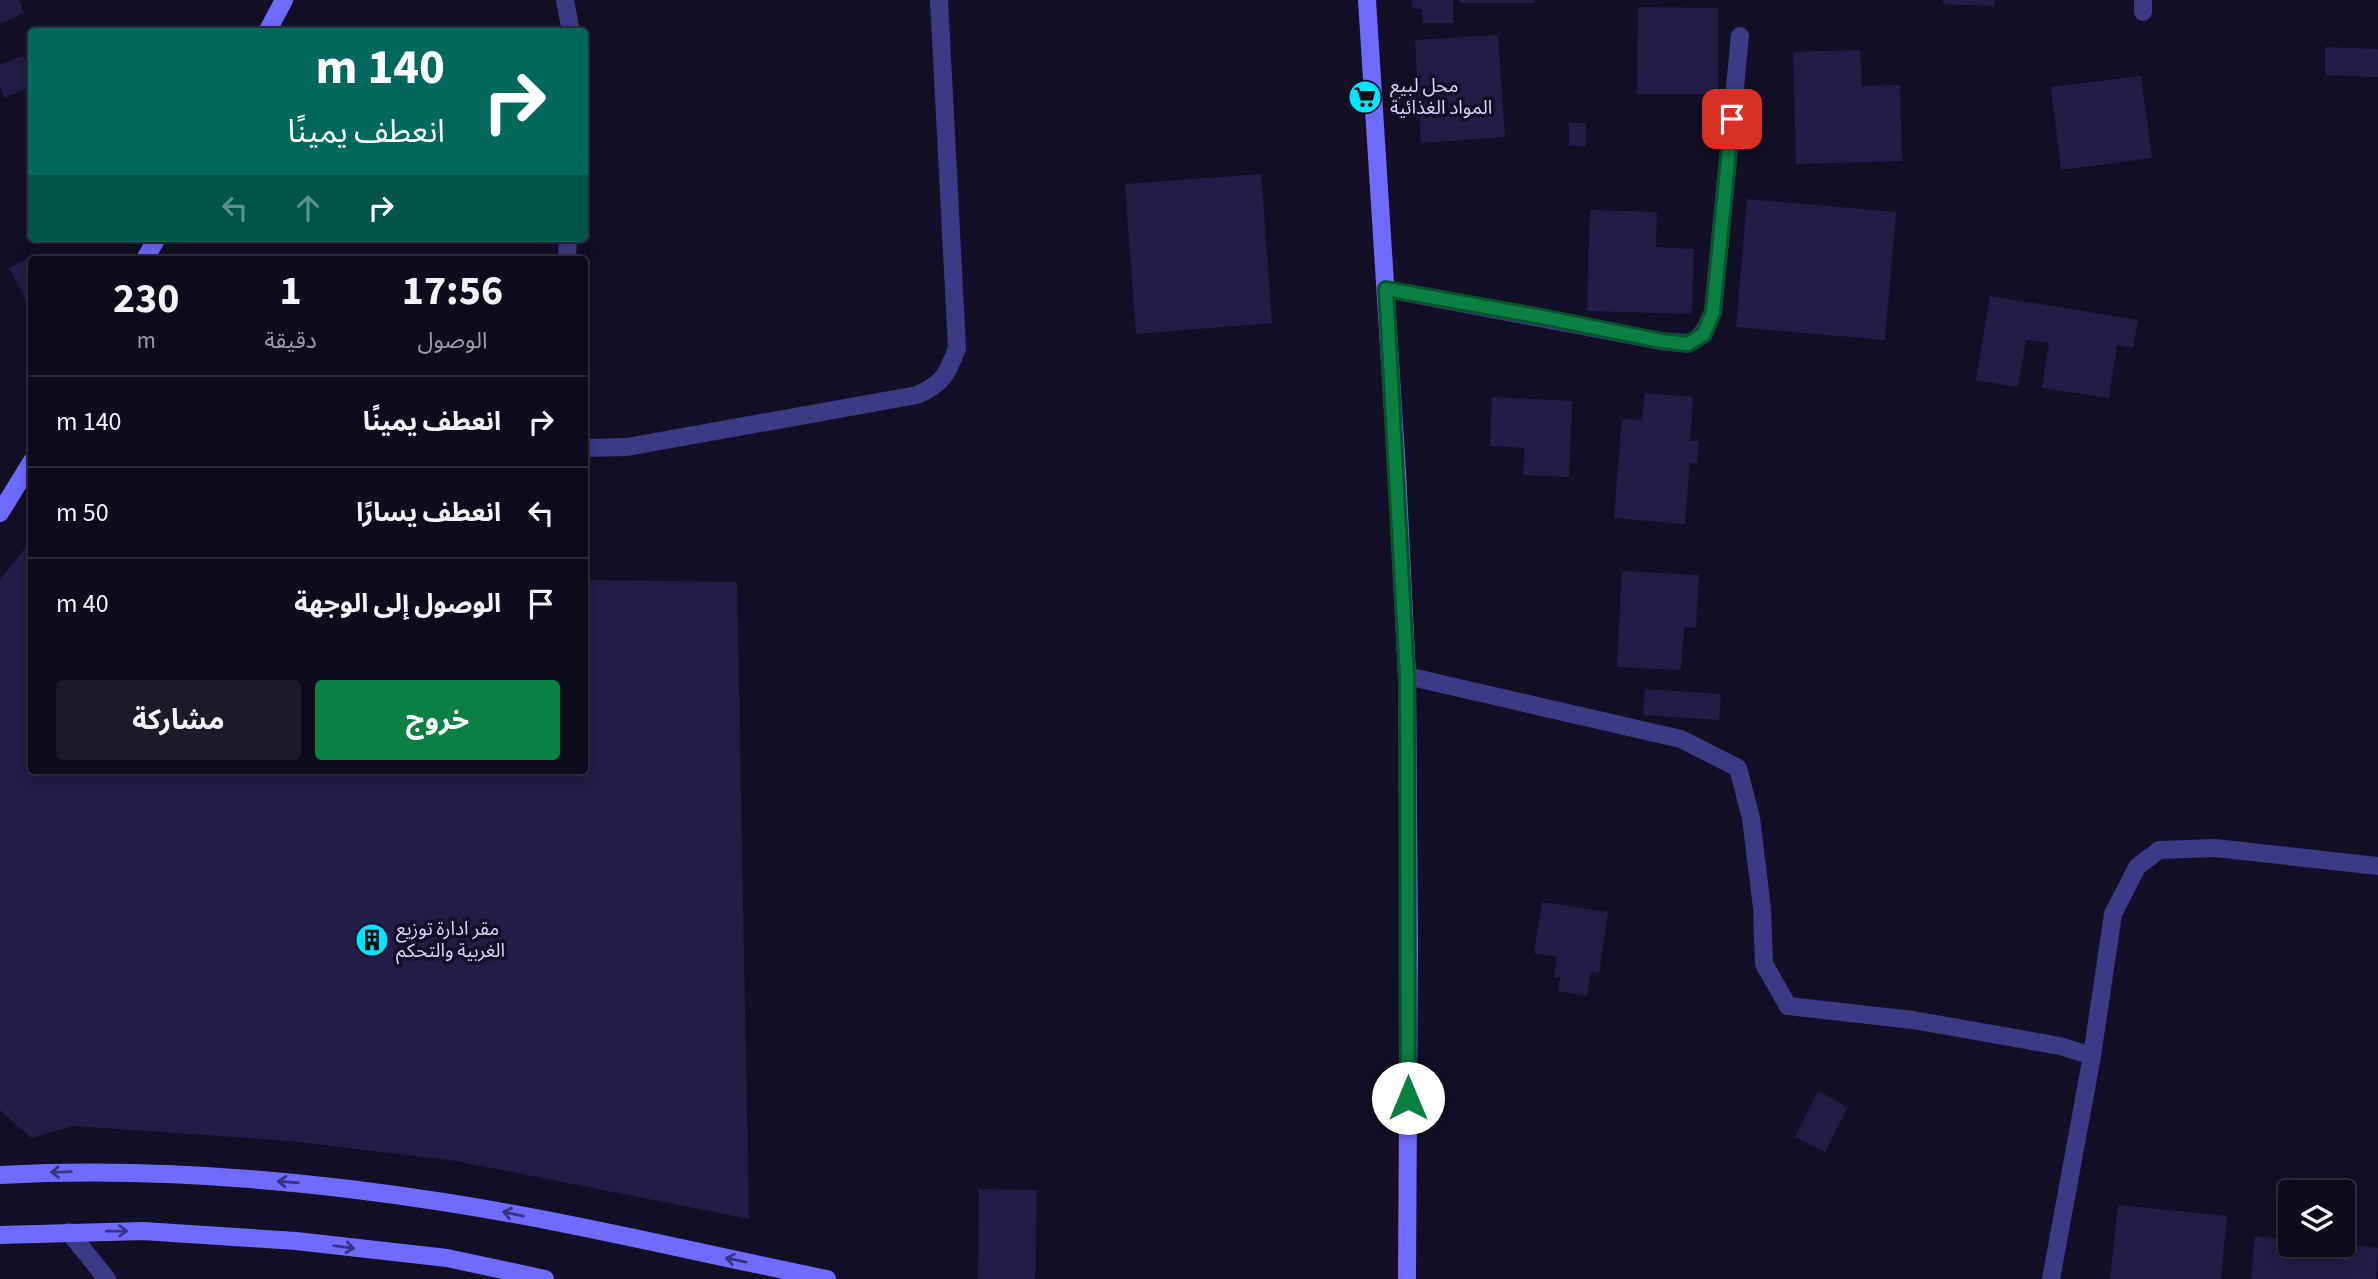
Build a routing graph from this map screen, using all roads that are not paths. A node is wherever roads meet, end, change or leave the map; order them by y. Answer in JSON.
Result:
{"nodes":[{"id":1,"x":284,"y":0,"type":"edge"},
{"id":2,"x":565,"y":0,"type":"edge"},
{"id":3,"x":939,"y":0,"type":"edge"},
{"id":4,"x":1367,"y":0,"type":"edge"},
{"id":5,"x":269,"y":28,"type":"edge"},
{"id":6,"x":570,"y":28,"type":"edge"},
{"id":7,"x":1740,"y":36,"type":"dead end"},
{"id":8,"x":1386,"y":289,"type":"junction"},
{"id":9,"x":588,"y":448,"type":"edge"},
{"id":10,"x":28,"y":468,"type":"edge"},
{"id":11,"x":0,"y":513,"type":"edge"},
{"id":12,"x":1407,"y":676,"type":"junction"},
{"id":13,"x":2378,"y":866,"type":"edge"},
{"id":14,"x":2092,"y":1056,"type":"junction"},
{"id":15,"x":0,"y":1175,"type":"edge"},
{"id":16,"x":69,"y":1231,"type":"junction"},
{"id":17,"x":0,"y":1235,"type":"edge"},
{"id":18,"x":107,"y":1279,"type":"edge"},
{"id":19,"x":545,"y":1279,"type":"edge"},
{"id":20,"x":827,"y":1279,"type":"edge"},
{"id":21,"x":1408,"y":1279,"type":"edge"},
{"id":22,"x":2051,"y":1279,"type":"edge"}],
"edges":[{"from":1,"to":5,"type":"main road"},
{"from":2,"to":6,"type":"street"},
{"from":3,"to":9,"type":"street"},
{"from":4,"to":8,"type":"main road"},
{"from":7,"to":8,"type":"street"},
{"from":8,"to":12,"type":"main road"},
{"from":10,"to":11,"type":"main road"},
{"from":12,"to":14,"type":"street"},
{"from":12,"to":21,"type":"main road"},
{"from":13,"to":14,"type":"street"},
{"from":14,"to":22,"type":"street"},
{"from":20,"to":15,"type":"main road","one_way":true},
{"from":16,"to":17,"type":"main road"},
{"from":16,"to":18,"type":"street"},
{"from":16,"to":19,"type":"main road","one_way":true}]}
